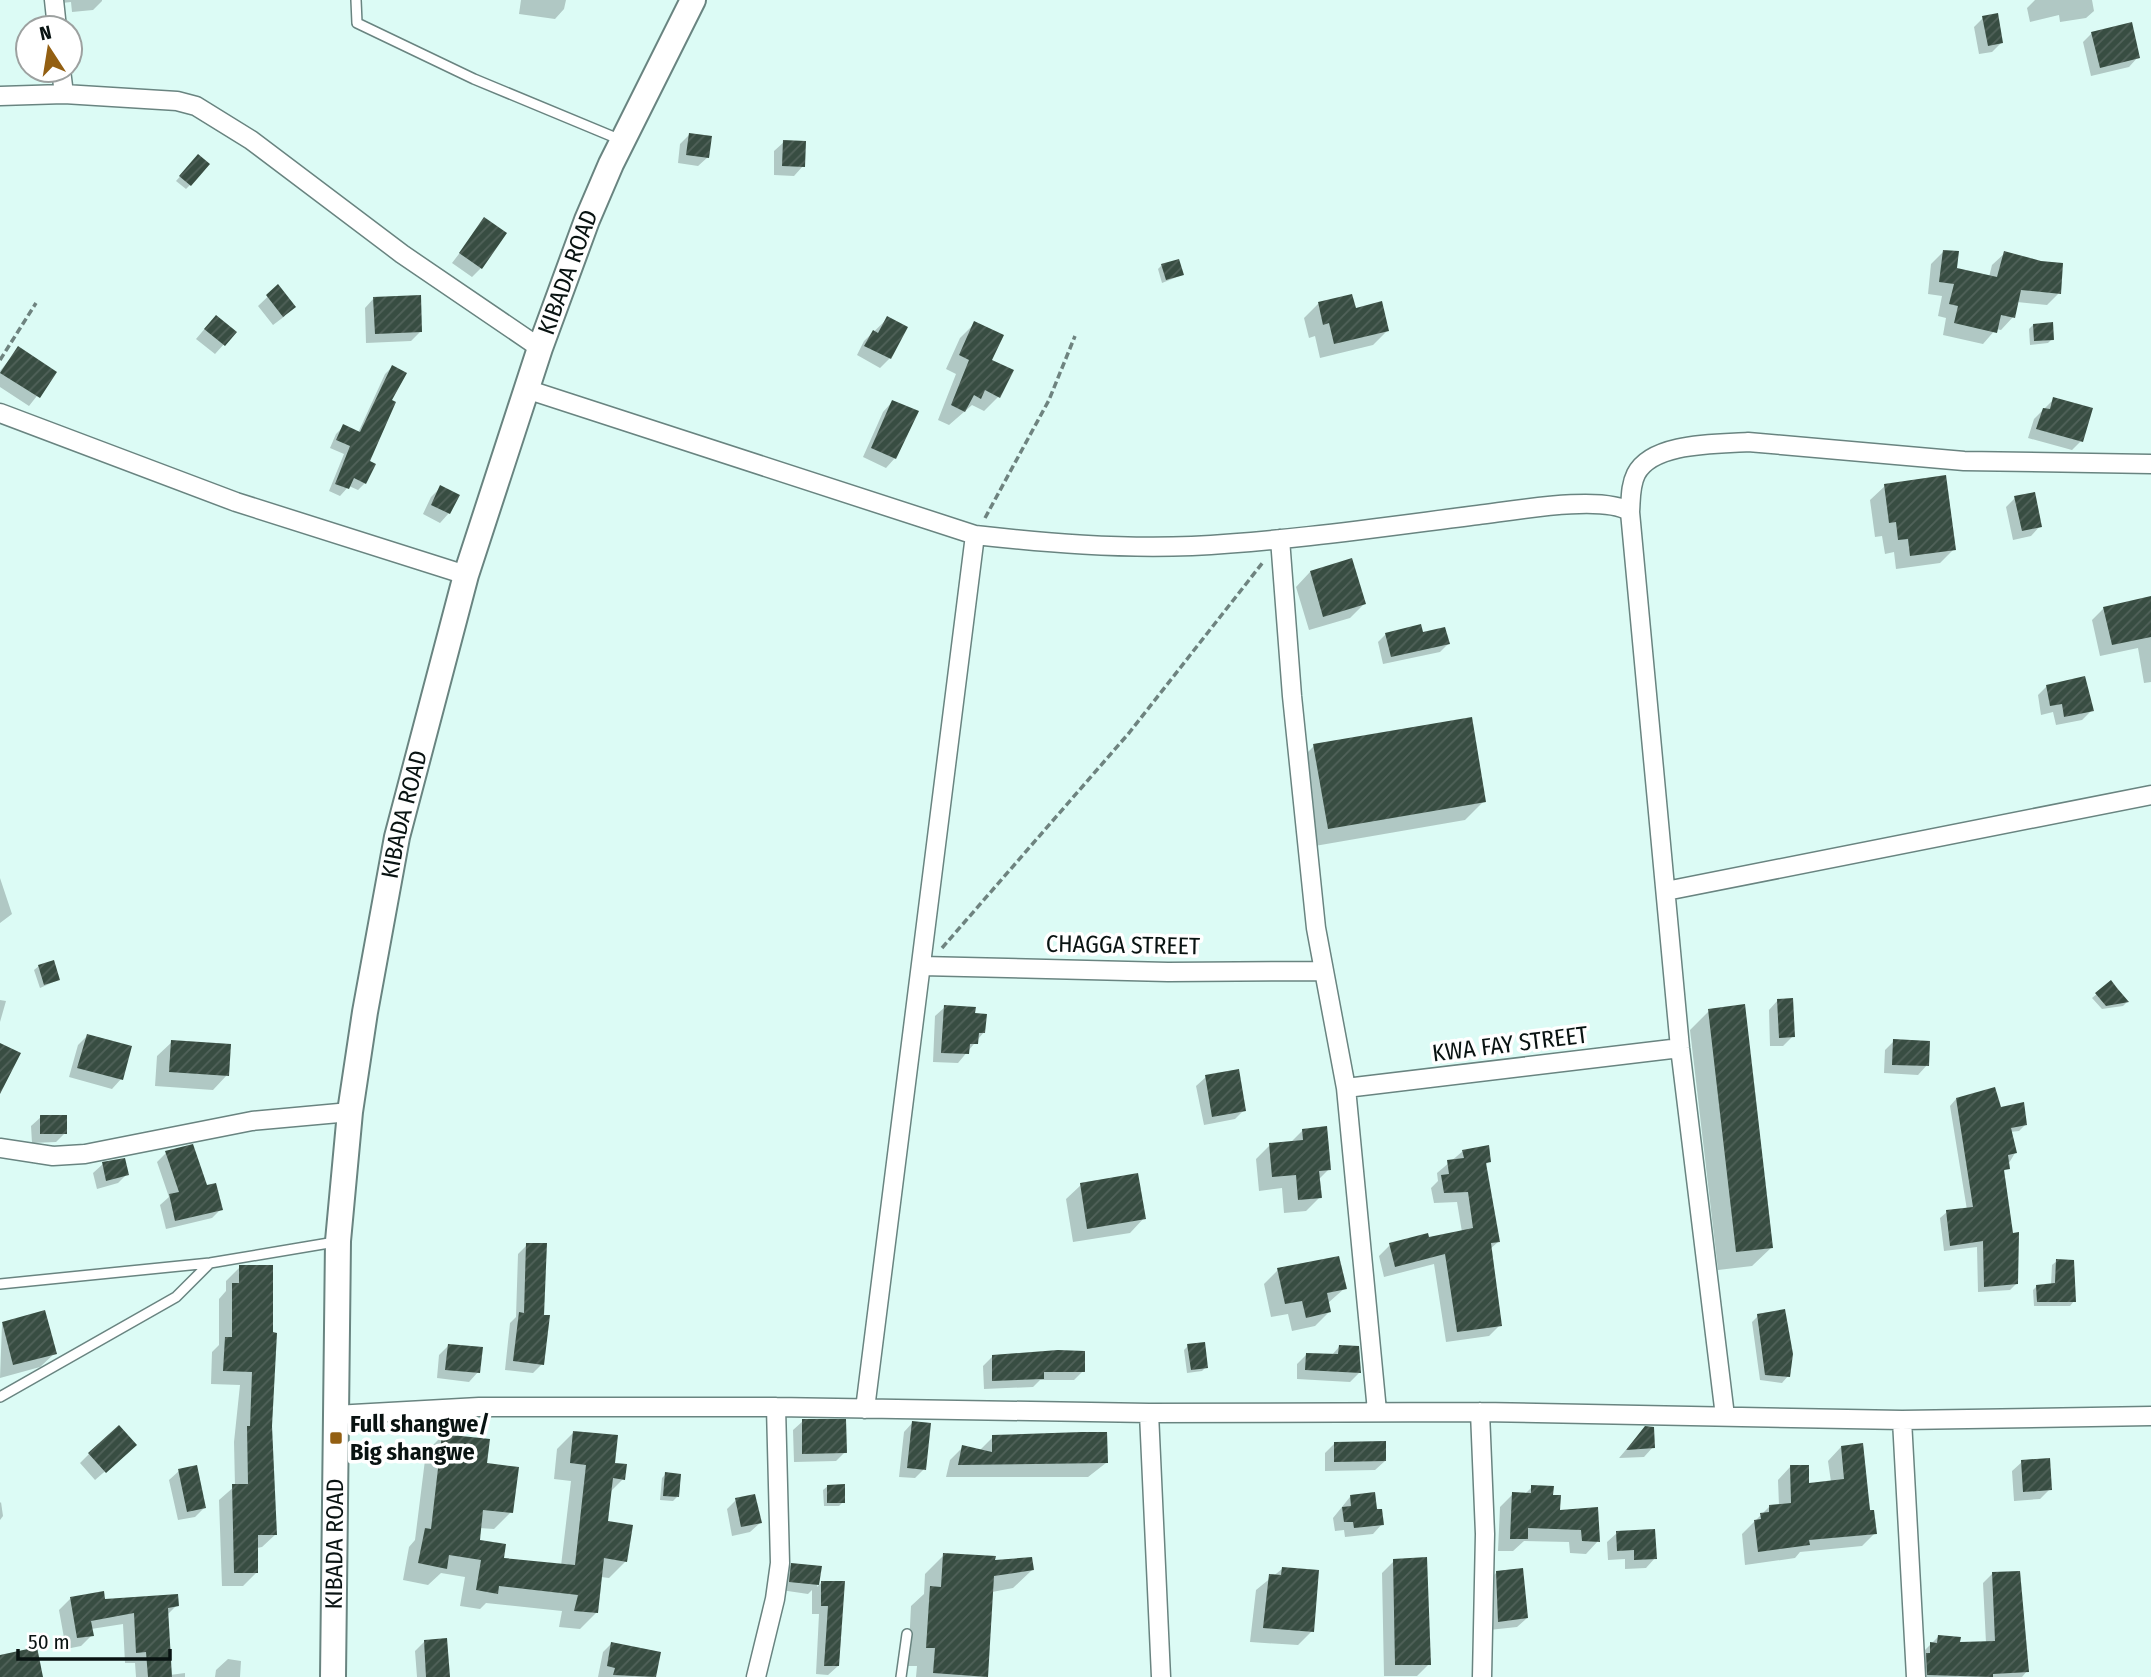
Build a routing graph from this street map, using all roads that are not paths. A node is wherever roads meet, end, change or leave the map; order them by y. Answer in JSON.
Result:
{"nodes":[{"id":1,"x":356,"y":0,"type":"edge"},
{"id":2,"x":693,"y":0,"type":"edge"},
{"id":3,"x":63,"y":84,"type":"edge"},
{"id":4,"x":64,"y":94,"type":"junction"},
{"id":5,"x":0,"y":96,"type":"edge"},
{"id":6,"x":622,"y":141,"type":"junction"},
{"id":7,"x":540,"y":348,"type":"junction"},
{"id":8,"x":526,"y":389,"type":"junction"},
{"id":9,"x":0,"y":413,"type":"edge"},
{"id":10,"x":2151,"y":464,"type":"edge"},
{"id":11,"x":1630,"y":512,"type":"junction"},
{"id":12,"x":975,"y":535,"type":"junction"},
{"id":13,"x":1280,"y":539,"type":"junction"},
{"id":14,"x":466,"y":575,"type":"junction"},
{"id":15,"x":2151,"y":795,"type":"edge"},
{"id":16,"x":1666,"y":891,"type":"junction"},
{"id":17,"x":922,"y":966,"type":"junction"},
{"id":18,"x":1324,"y":971,"type":"junction"},
{"id":19,"x":1680,"y":1048,"type":"junction"},
{"id":20,"x":1346,"y":1088,"type":"junction"},
{"id":21,"x":350,"y":1112,"type":"junction"},
{"id":22,"x":0,"y":1148,"type":"edge"},
{"id":23,"x":338,"y":1241,"type":"junction"},
{"id":24,"x":210,"y":1262,"type":"junction"},
{"id":25,"x":0,"y":1284,"type":"edge"},
{"id":26,"x":0,"y":1397,"type":"edge"},
{"id":27,"x":776,"y":1406,"type":"junction"},
{"id":28,"x":865,"y":1409,"type":"junction"},
{"id":29,"x":1377,"y":1411,"type":"junction"},
{"id":30,"x":1480,"y":1412,"type":"junction"},
{"id":31,"x":1149,"y":1413,"type":"junction"},
{"id":32,"x":335,"y":1415,"type":"junction"},
{"id":33,"x":1725,"y":1416,"type":"junction"},
{"id":34,"x":2151,"y":1416,"type":"edge"},
{"id":35,"x":1902,"y":1420,"type":"junction"},
{"id":36,"x":907,"y":1634,"type":"dead end"},
{"id":37,"x":333,"y":1677,"type":"edge"},
{"id":38,"x":756,"y":1677,"type":"edge"},
{"id":39,"x":901,"y":1677,"type":"edge"},
{"id":40,"x":1161,"y":1677,"type":"edge"},
{"id":41,"x":1482,"y":1677,"type":"edge"},
{"id":42,"x":1916,"y":1677,"type":"edge"}],
"edges":[{"from":1,"to":6,"type":"lane"},
{"from":2,"to":6,"type":"main road","name":"KIBADA ROAD"},
{"from":3,"to":4,"type":"street"},
{"from":4,"to":5,"type":"street"},
{"from":4,"to":7,"type":"street"},
{"from":6,"to":7,"type":"main road","name":"KIBADA ROAD"},
{"from":7,"to":8,"type":"main road","name":"KIBADA ROAD"},
{"from":8,"to":12,"type":"street"},
{"from":8,"to":14,"type":"main road","name":"KIBADA ROAD"},
{"from":9,"to":14,"type":"street"},
{"from":10,"to":11,"type":"street"},
{"from":11,"to":13,"type":"street"},
{"from":11,"to":16,"type":"street"},
{"from":12,"to":13,"type":"street"},
{"from":12,"to":17,"type":"street"},
{"from":13,"to":18,"type":"street"},
{"from":14,"to":21,"type":"main road","name":"KIBADA ROAD"},
{"from":15,"to":16,"type":"street"},
{"from":16,"to":19,"type":"street"},
{"from":17,"to":18,"type":"street","name":"CHAGGA STREET"},
{"from":17,"to":28,"type":"street"},
{"from":18,"to":20,"type":"street"},
{"from":19,"to":20,"type":"street","name":"KWA FAY STREET"},
{"from":19,"to":33,"type":"street"},
{"from":20,"to":29,"type":"street"},
{"from":21,"to":22,"type":"street"},
{"from":21,"to":23,"type":"main road","name":"KIBADA ROAD"},
{"from":23,"to":24,"type":"lane"},
{"from":23,"to":32,"type":"main road","name":"KIBADA ROAD"},
{"from":24,"to":25,"type":"lane"},
{"from":24,"to":26,"type":"lane"},
{"from":27,"to":28,"type":"street"},
{"from":27,"to":32,"type":"street"},
{"from":27,"to":38,"type":"street"},
{"from":28,"to":31,"type":"street"},
{"from":29,"to":30,"type":"street"},
{"from":29,"to":31,"type":"street"},
{"from":30,"to":33,"type":"street"},
{"from":30,"to":41,"type":"street"},
{"from":31,"to":40,"type":"street"},
{"from":32,"to":37,"type":"main road","name":"KIBADA ROAD"},
{"from":33,"to":35,"type":"street"},
{"from":34,"to":35,"type":"street"},
{"from":35,"to":42,"type":"street"},
{"from":36,"to":39,"type":"lane"}]}
